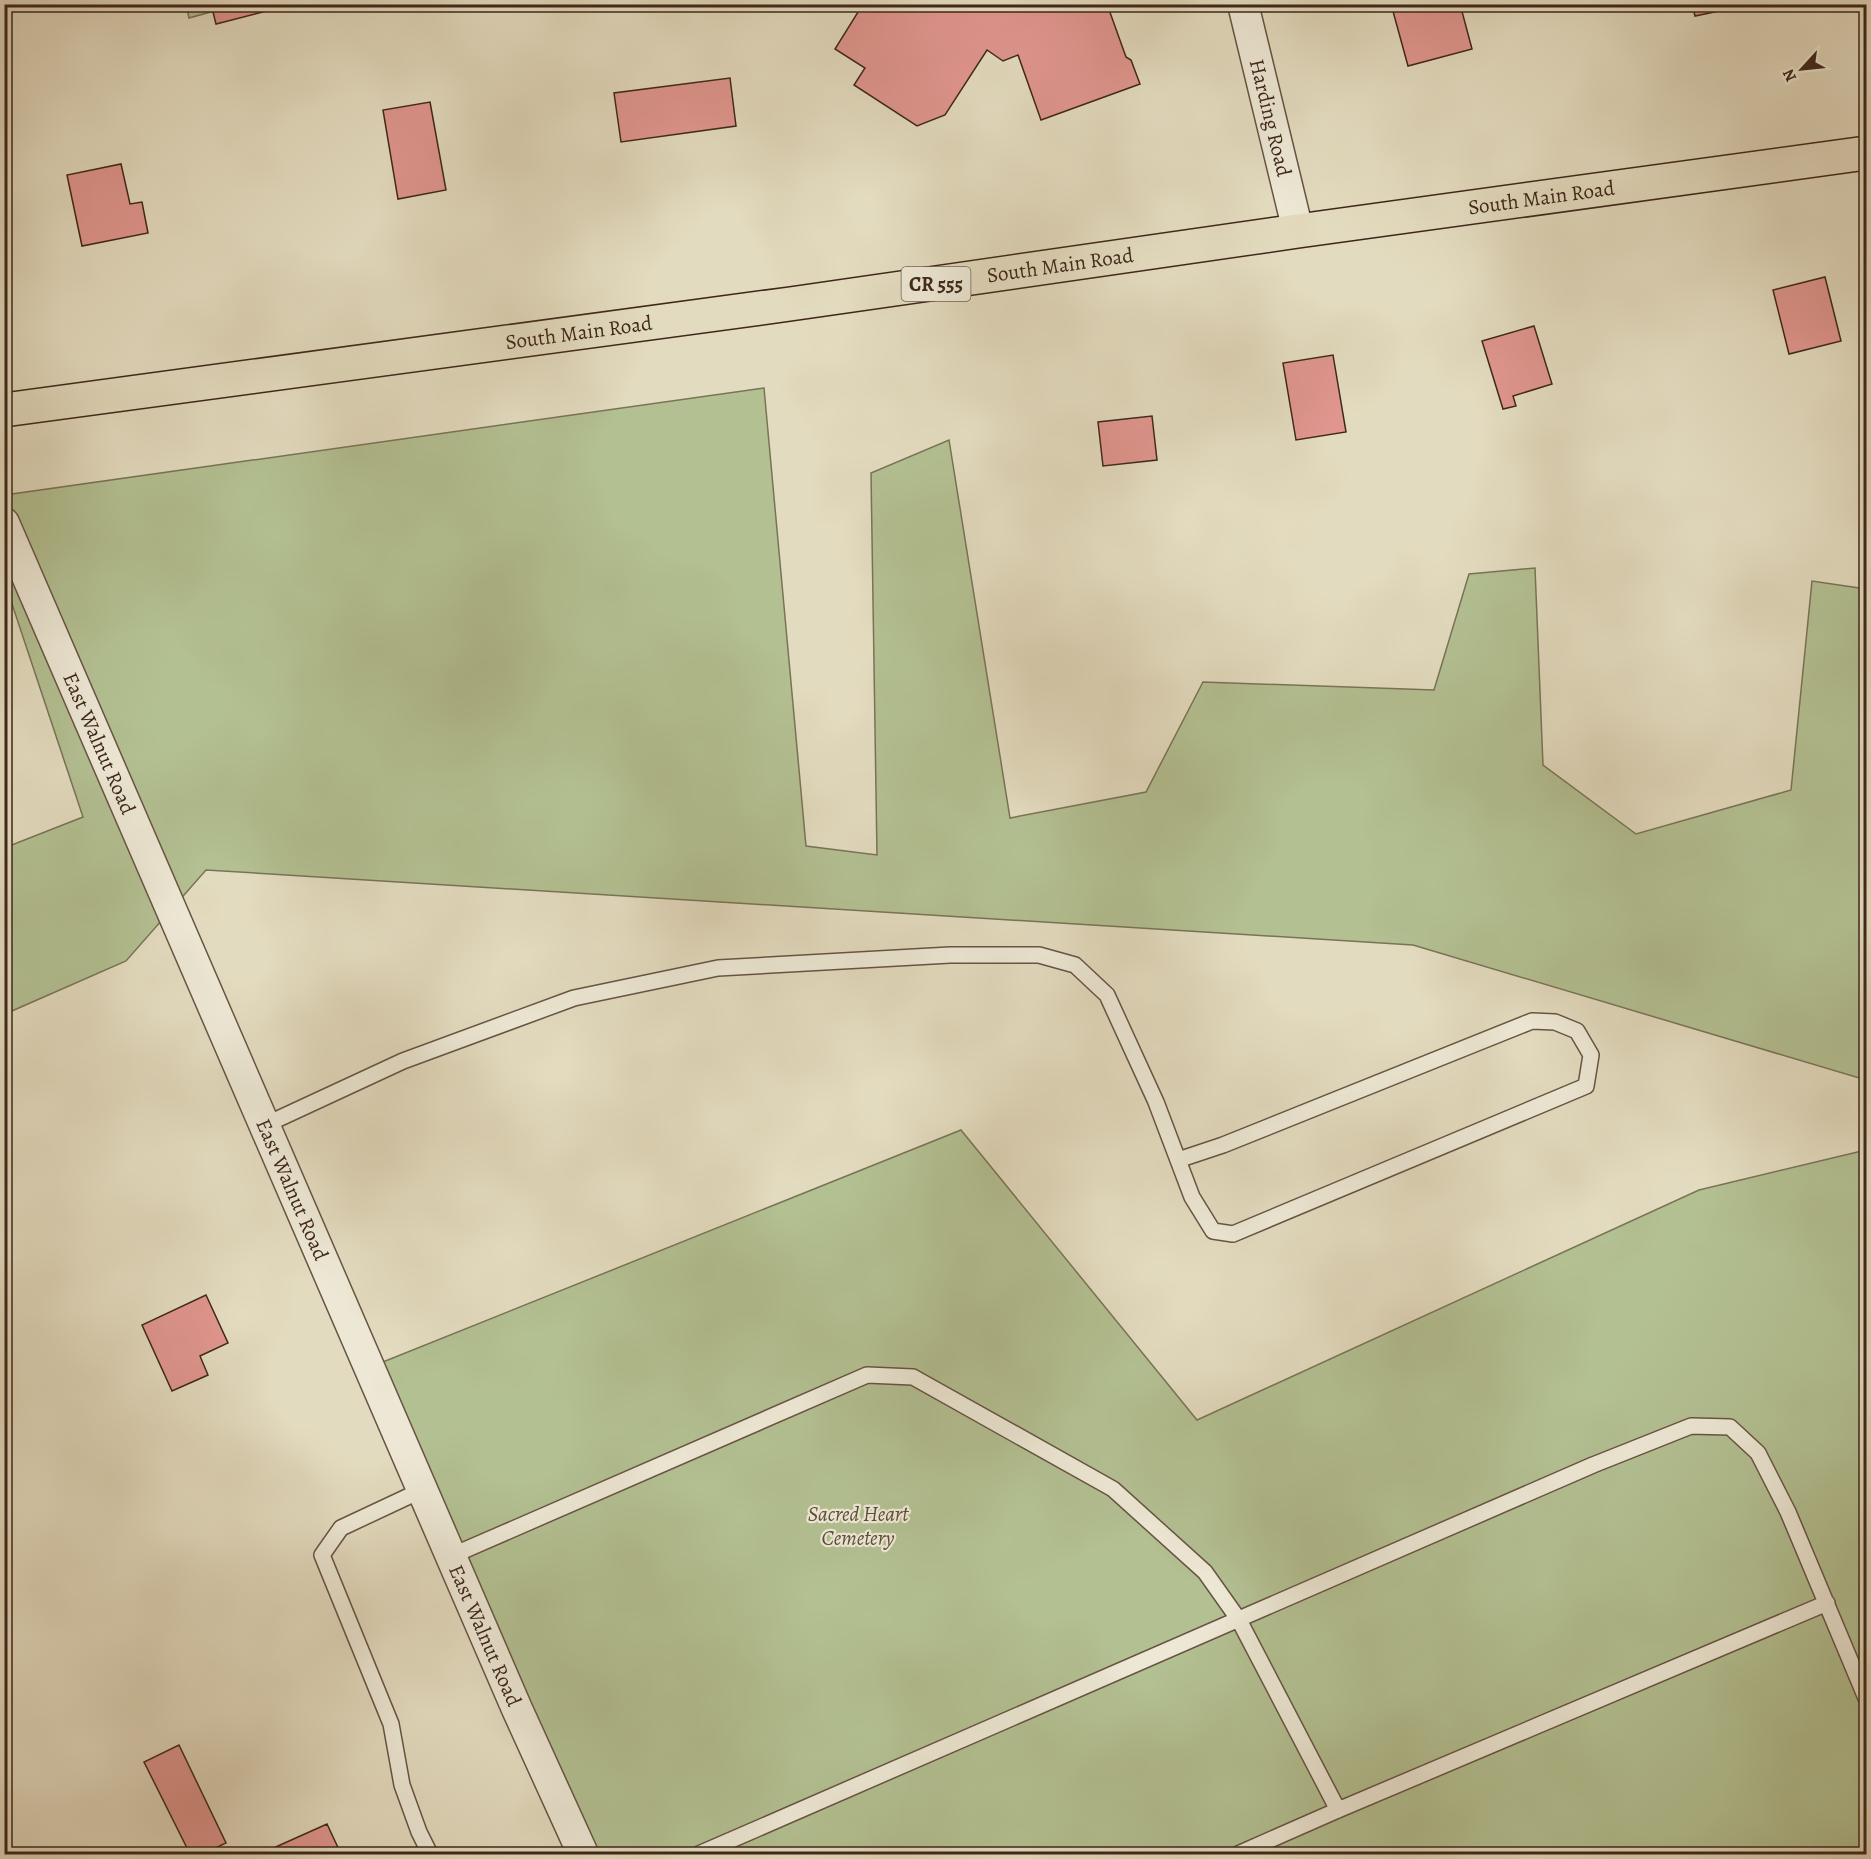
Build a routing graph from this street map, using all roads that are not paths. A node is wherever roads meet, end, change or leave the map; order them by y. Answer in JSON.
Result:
{"nodes":[{"id":1,"x":1243,"y":4,"type":"edge"},
{"id":2,"x":1866,"y":154,"type":"edge"},
{"id":3,"x":1298,"y":231,"type":"junction"},
{"id":4,"x":4,"y":410,"type":"edge"},
{"id":5,"x":4,"y":523,"type":"edge"},
{"id":6,"x":265,"y":1125,"type":"junction"},
{"id":7,"x":1178,"y":1160,"type":"junction"},
{"id":8,"x":422,"y":1490,"type":"junction"},
{"id":9,"x":451,"y":1556,"type":"junction"},
{"id":10,"x":1827,"y":1603,"type":"junction"},
{"id":11,"x":1239,"y":1620,"type":"junction"},
{"id":12,"x":1866,"y":1698,"type":"edge"},
{"id":13,"x":1338,"y":1810,"type":"junction"},
{"id":14,"x":430,"y":1854,"type":"edge"},
{"id":15,"x":583,"y":1854,"type":"edge"},
{"id":16,"x":699,"y":1854,"type":"edge"},
{"id":17,"x":1238,"y":1854,"type":"edge"}],
"edges":[{"from":1,"to":3,"type":"street","name":"Harding Road"},
{"from":2,"to":3,"type":"main road","name":"South Main Road","number":"CR 555"},
{"from":3,"to":4,"type":"main road","name":"South Main Road","number":"CR 555"},
{"from":5,"to":6,"type":"street","name":"East Walnut Road"},
{"from":6,"to":7,"type":"lane"},
{"from":6,"to":8,"type":"street","name":"East Walnut Road"},
{"from":7,"to":7,"type":"lane"},
{"from":8,"to":9,"type":"street","name":"East Walnut Road"},
{"from":8,"to":14,"type":"lane"},
{"from":9,"to":11,"type":"lane"},
{"from":9,"to":15,"type":"street","name":"East Walnut Road"},
{"from":10,"to":11,"type":"lane"},
{"from":10,"to":12,"type":"lane"},
{"from":10,"to":13,"type":"lane"},
{"from":11,"to":13,"type":"lane"},
{"from":11,"to":16,"type":"lane"},
{"from":13,"to":17,"type":"lane"}]}
